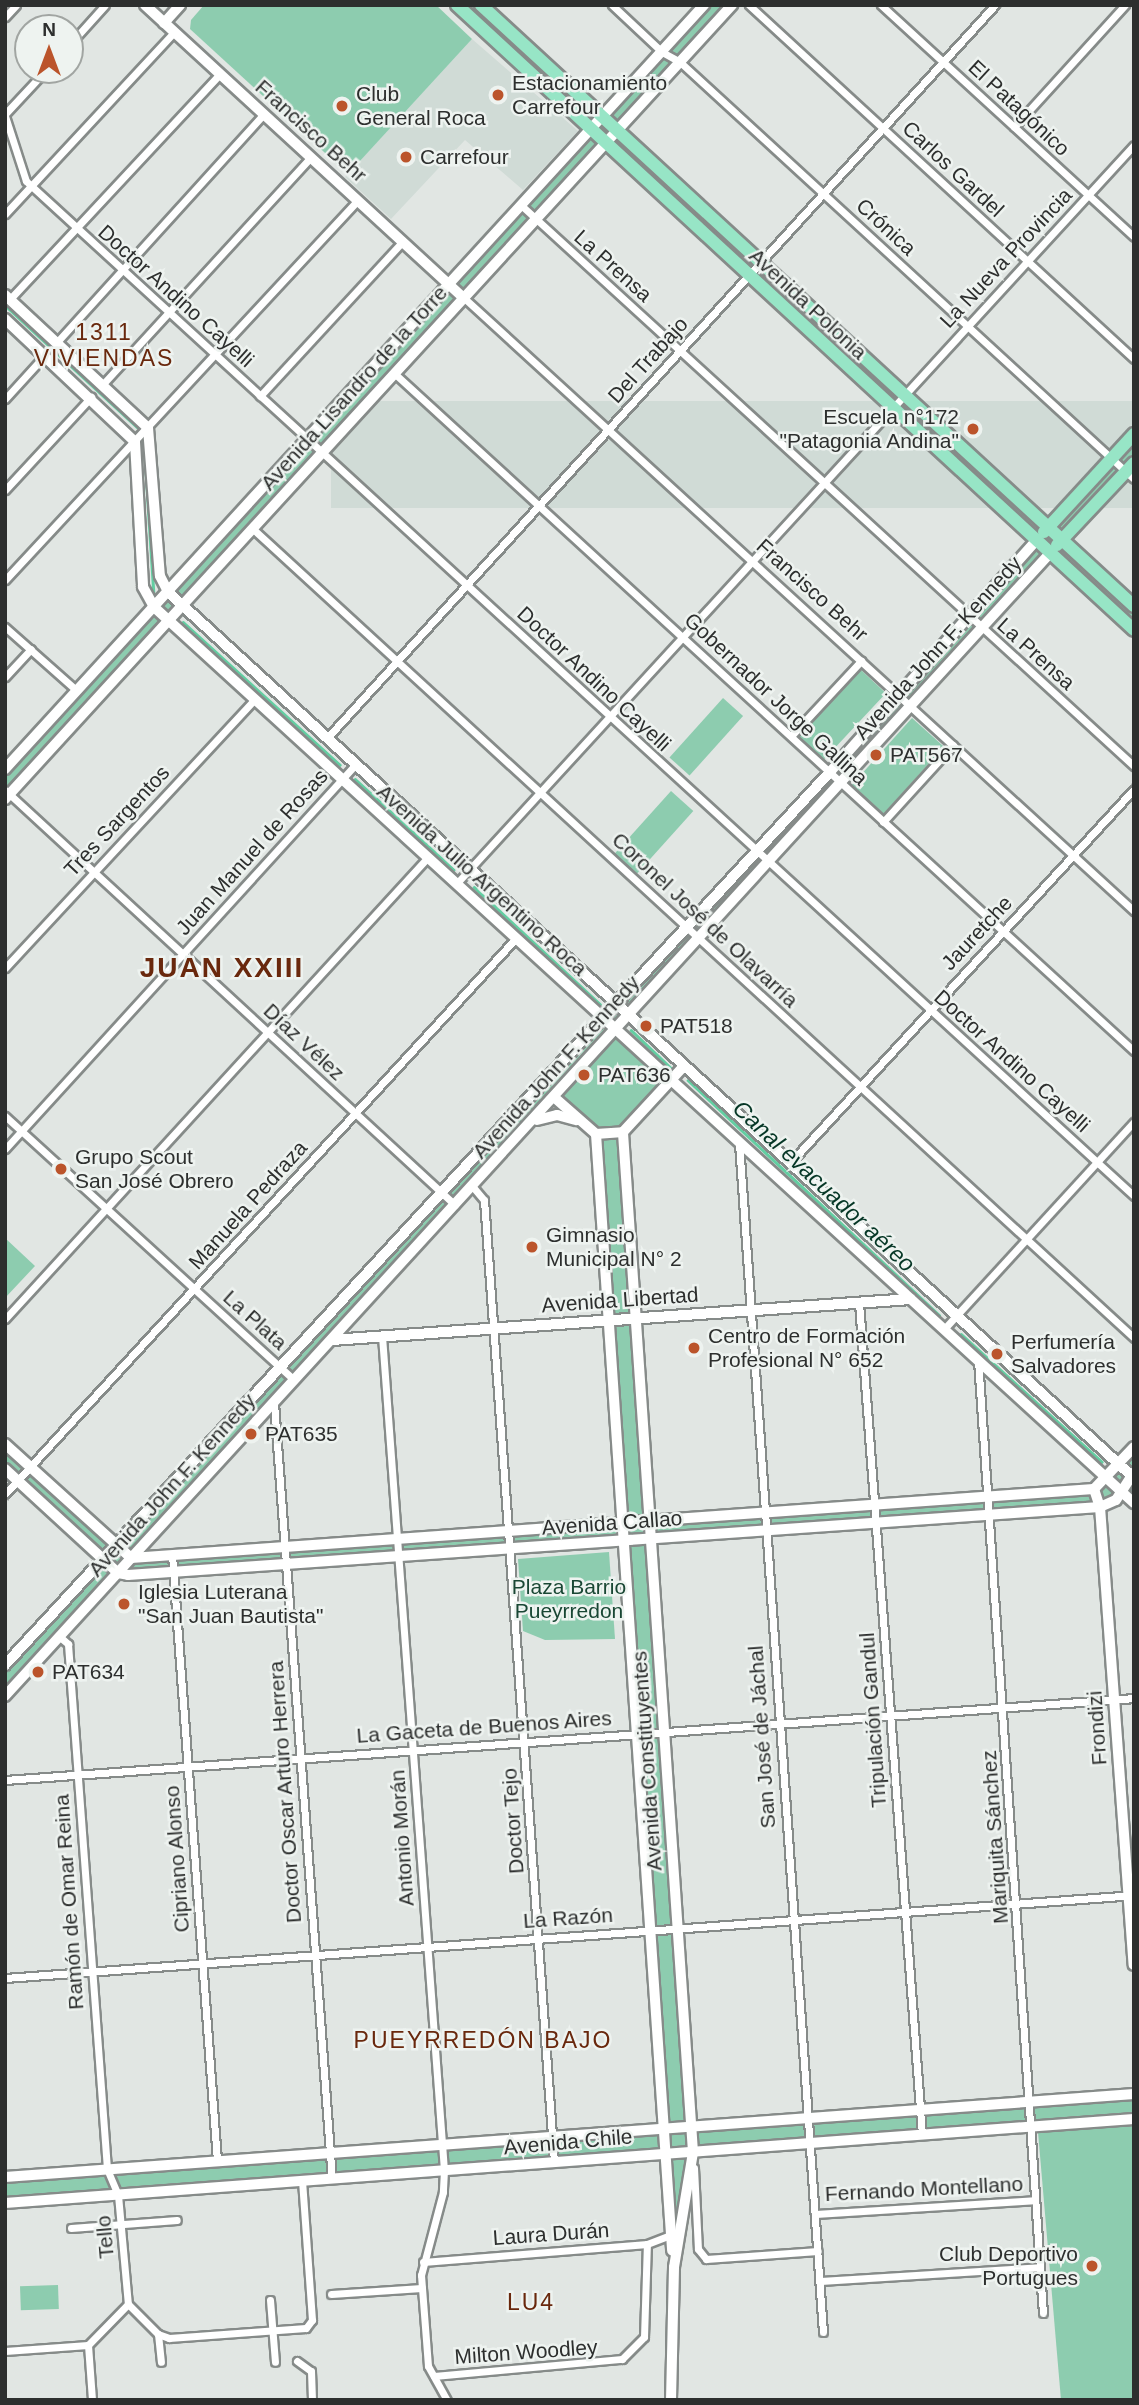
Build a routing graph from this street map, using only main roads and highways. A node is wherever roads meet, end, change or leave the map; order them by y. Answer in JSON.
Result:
{"nodes":[{"id":1,"x":457,"y":5,"type":"edge"},
{"id":2,"x":481,"y":5,"type":"edge"},
{"id":3,"x":704,"y":5,"type":"edge"},
{"id":4,"x":732,"y":5,"type":"edge"},
{"id":5,"x":603,"y":117,"type":"junction"},
{"id":6,"x":592,"y":130,"type":"junction"},
{"id":7,"x":616,"y":130,"type":"junction"},
{"id":8,"x":605,"y":142,"type":"junction"},
{"id":9,"x":8,"y":297,"type":"edge"},
{"id":10,"x":5,"y":319,"type":"edge"},
{"id":11,"x":1134,"y":434,"type":"edge"},
{"id":12,"x":1131,"y":471,"type":"edge"},
{"id":13,"x":1048,"y":528,"type":"junction"},
{"id":14,"x":1062,"y":540,"type":"junction"},
{"id":15,"x":1036,"y":541,"type":"junction"},
{"id":16,"x":1050,"y":554,"type":"junction"},
{"id":17,"x":168,"y":593,"type":"junction"},
{"id":18,"x":182,"y":606,"type":"junction"},
{"id":19,"x":1134,"y":606,"type":"edge"},
{"id":20,"x":154,"y":607,"type":"junction"},
{"id":21,"x":168,"y":620,"type":"junction"},
{"id":22,"x":1134,"y":630,"type":"edge"},
{"id":23,"x":5,"y":769,"type":"edge"},
{"id":24,"x":7,"y":794,"type":"edge"},
{"id":25,"x":614,"y":1002,"type":"junction"},
{"id":26,"x":628,"y":1015,"type":"junction"},
{"id":27,"x":602,"y":1016,"type":"junction"},
{"id":28,"x":615,"y":1028,"type":"junction"},
{"id":29,"x":684,"y":1066,"type":"junction"},
{"id":30,"x":553,"y":1072,"type":"junction"},
{"id":31,"x":671,"y":1080,"type":"junction"},
{"id":32,"x":555,"y":1098,"type":"junction"},
{"id":33,"x":534,"y":1121,"type":"junction"},
{"id":34,"x":582,"y":1122,"type":"junction"},
{"id":35,"x":622,"y":1132,"type":"junction"},
{"id":36,"x":596,"y":1134,"type":"junction"},
{"id":37,"x":5,"y":1444,"type":"edge"},
{"id":38,"x":1134,"y":1447,"type":"edge"},
{"id":39,"x":1118,"y":1464,"type":"junction"},
{"id":40,"x":5,"y":1469,"type":"edge"},
{"id":41,"x":1133,"y":1475,"type":"edge"},
{"id":42,"x":1106,"y":1477,"type":"junction"},
{"id":43,"x":1120,"y":1490,"type":"junction"},
{"id":44,"x":1134,"y":1503,"type":"edge"},
{"id":45,"x":648,"y":1522,"type":"junction"},
{"id":46,"x":623,"y":1523,"type":"junction"},
{"id":47,"x":649,"y":1539,"type":"junction"},
{"id":48,"x":625,"y":1541,"type":"junction"},
{"id":49,"x":117,"y":1546,"type":"junction"},
{"id":50,"x":131,"y":1558,"type":"junction"},
{"id":51,"x":104,"y":1560,"type":"junction"},
{"id":52,"x":118,"y":1573,"type":"junction"},
{"id":53,"x":5,"y":1665,"type":"edge"},
{"id":54,"x":5,"y":1696,"type":"edge"},
{"id":55,"x":1134,"y":2094,"type":"edge"},
{"id":56,"x":1134,"y":2119,"type":"edge"},
{"id":57,"x":692,"y":2127,"type":"junction"},
{"id":58,"x":665,"y":2128,"type":"junction"},
{"id":59,"x":693,"y":2152,"type":"junction"},
{"id":60,"x":666,"y":2153,"type":"junction"},
{"id":61,"x":5,"y":2176,"type":"edge"},
{"id":62,"x":5,"y":2203,"type":"edge"},
{"id":63,"x":675,"y":2233,"type":"junction"},
{"id":64,"x":671,"y":2400,"type":"edge"}],
"edges":[{"from":1,"to":6,"type":"main road","name":"Avenida Polonia"},
{"from":2,"to":5,"type":"main road","name":"Avenida Polonia"},
{"from":3,"to":5,"type":"main road","name":"Avenida Lisandro de la Torre"},
{"from":4,"to":7,"type":"main road","name":"Avenida Lisandro de la Torre"},
{"from":5,"to":6,"type":"main road","name":"Avenida Lisandro de la Torre"},
{"from":5,"to":7,"type":"main road","name":"Avenida Polonia"},
{"from":6,"to":8,"type":"main road","name":"Avenida Polonia"},
{"from":6,"to":17,"type":"main road","name":"Avenida Lisandro de la Torre"},
{"from":7,"to":8,"type":"main road","name":"Avenida Lisandro de la Torre"},
{"from":7,"to":13,"type":"main road","name":"Avenida Polonia"},
{"from":8,"to":15,"type":"main road","name":"Avenida Polonia"},
{"from":8,"to":18,"type":"main road","name":"Avenida Lisandro de la Torre"},
{"from":9,"to":17,"type":"main road"},
{"from":10,"to":20,"type":"main road","name":"Avenida Julio Argentino Roca"},
{"from":11,"to":13,"type":"main road","name":"Avenida John F. Kennedy"},
{"from":12,"to":14,"type":"main road","name":"Avenida John F. Kennedy"},
{"from":13,"to":14,"type":"main road","name":"Avenida Polonia"},
{"from":13,"to":15,"type":"main road","name":"Avenida John F. Kennedy"},
{"from":14,"to":16,"type":"main road","name":"Avenida John F. Kennedy"},
{"from":14,"to":19,"type":"main road","name":"Avenida Polonia"},
{"from":15,"to":16,"type":"main road","name":"Avenida Polonia"},
{"from":15,"to":25,"type":"main road","name":"Avenida John F. Kennedy"},
{"from":16,"to":22,"type":"main road","name":"Avenida Polonia"},
{"from":16,"to":26,"type":"main road","name":"Avenida John F. Kennedy"},
{"from":17,"to":18,"type":"main road","name":"Avenida Julio Argentino Roca"},
{"from":17,"to":20,"type":"main road","name":"Avenida Lisandro de la Torre"},
{"from":18,"to":21,"type":"main road","name":"Avenida Lisandro de la Torre"},
{"from":18,"to":25,"type":"main road","name":"Avenida Julio Argentino Roca"},
{"from":20,"to":21,"type":"main road","name":"Avenida Julio Argentino Roca"},
{"from":20,"to":23,"type":"main road","name":"Avenida Lisandro de la Torre"},
{"from":21,"to":24,"type":"main road","name":"Avenida Lisandro de la Torre"},
{"from":21,"to":27,"type":"main road","name":"Avenida Julio Argentino Roca"},
{"from":25,"to":26,"type":"main road","name":"Avenida Julio Argentino Roca"},
{"from":25,"to":27,"type":"main road","name":"Avenida John F. Kennedy"},
{"from":26,"to":28,"type":"main road","name":"Avenida John F. Kennedy"},
{"from":26,"to":29,"type":"main road","name":"Avenida Julio Argentino Roca"},
{"from":27,"to":28,"type":"main road","name":"Avenida Julio Argentino Roca"},
{"from":27,"to":30,"type":"main road","name":"Avenida John F. Kennedy"},
{"from":28,"to":31,"type":"main road","name":"Avenida Julio Argentino Roca"},
{"from":28,"to":32,"type":"main road","name":"Avenida John F. Kennedy"},
{"from":29,"to":31,"type":"main road"},
{"from":29,"to":39,"type":"main road","name":"Avenida Julio Argentino Roca"},
{"from":30,"to":32,"type":"main road"},
{"from":30,"to":49,"type":"main road","name":"Avenida John F. Kennedy"},
{"from":31,"to":35,"type":"main road"},
{"from":31,"to":42,"type":"main road","name":"Avenida Julio Argentino Roca"},
{"from":32,"to":33,"type":"main road","name":"Avenida John F. Kennedy"},
{"from":32,"to":34,"type":"main road"},
{"from":33,"to":34,"type":"main road"},
{"from":33,"to":50,"type":"main road","name":"Avenida John F. Kennedy"},
{"from":34,"to":36,"type":"main road"},
{"from":35,"to":36,"type":"main road"},
{"from":35,"to":45,"type":"main road","name":"Avenida Constituyentes"},
{"from":36,"to":46,"type":"main road","name":"Avenida Constituyentes"},
{"from":37,"to":49,"type":"main road"},
{"from":38,"to":39,"type":"main road"},
{"from":39,"to":41,"type":"main road","name":"Avenida Julio Argentino Roca"},
{"from":39,"to":42,"type":"main road"},
{"from":40,"to":51,"type":"main road"},
{"from":41,"to":43,"type":"main road"},
{"from":42,"to":43,"type":"main road","name":"Avenida Julio Argentino Roca"},
{"from":42,"to":45,"type":"main road","name":"Avenida Callao"},
{"from":43,"to":44,"type":"main road","name":"Avenida Julio Argentino Roca"},
{"from":43,"to":47,"type":"main road","name":"Avenida Callao"},
{"from":45,"to":46,"type":"main road","name":"Avenida Callao"},
{"from":45,"to":47,"type":"main road","name":"Avenida Constituyentes"},
{"from":46,"to":48,"type":"main road","name":"Avenida Constituyentes"},
{"from":46,"to":50,"type":"main road","name":"Avenida Callao"},
{"from":47,"to":48,"type":"main road","name":"Avenida Callao"},
{"from":47,"to":57,"type":"main road","name":"Avenida Constituyentes"},
{"from":48,"to":52,"type":"main road","name":"Avenida Callao"},
{"from":48,"to":58,"type":"main road","name":"Avenida Constituyentes"},
{"from":49,"to":50,"type":"main road"},
{"from":49,"to":51,"type":"main road","name":"Avenida John F. Kennedy"},
{"from":50,"to":52,"type":"main road","name":"Avenida John F. Kennedy"},
{"from":51,"to":52,"type":"main road"},
{"from":51,"to":53,"type":"main road","name":"Avenida John F. Kennedy"},
{"from":52,"to":54,"type":"main road","name":"Avenida John F. Kennedy"},
{"from":55,"to":57,"type":"main road","name":"Avenida Chile"},
{"from":56,"to":59,"type":"main road","name":"Avenida Chile"},
{"from":57,"to":58,"type":"main road","name":"Avenida Chile"},
{"from":57,"to":59,"type":"main road","name":"Avenida Constituyentes"},
{"from":58,"to":60,"type":"main road","name":"Avenida Constituyentes"},
{"from":58,"to":61,"type":"main road","name":"Avenida Chile"},
{"from":59,"to":60,"type":"main road","name":"Avenida Chile"},
{"from":59,"to":63,"type":"main road","name":"Avenida Constituyentes"},
{"from":60,"to":62,"type":"main road","name":"Avenida Chile"},
{"from":60,"to":63,"type":"main road","name":"Avenida Constituyentes"},
{"from":63,"to":64,"type":"main road","name":"Avenida Constituyentes"}]}
